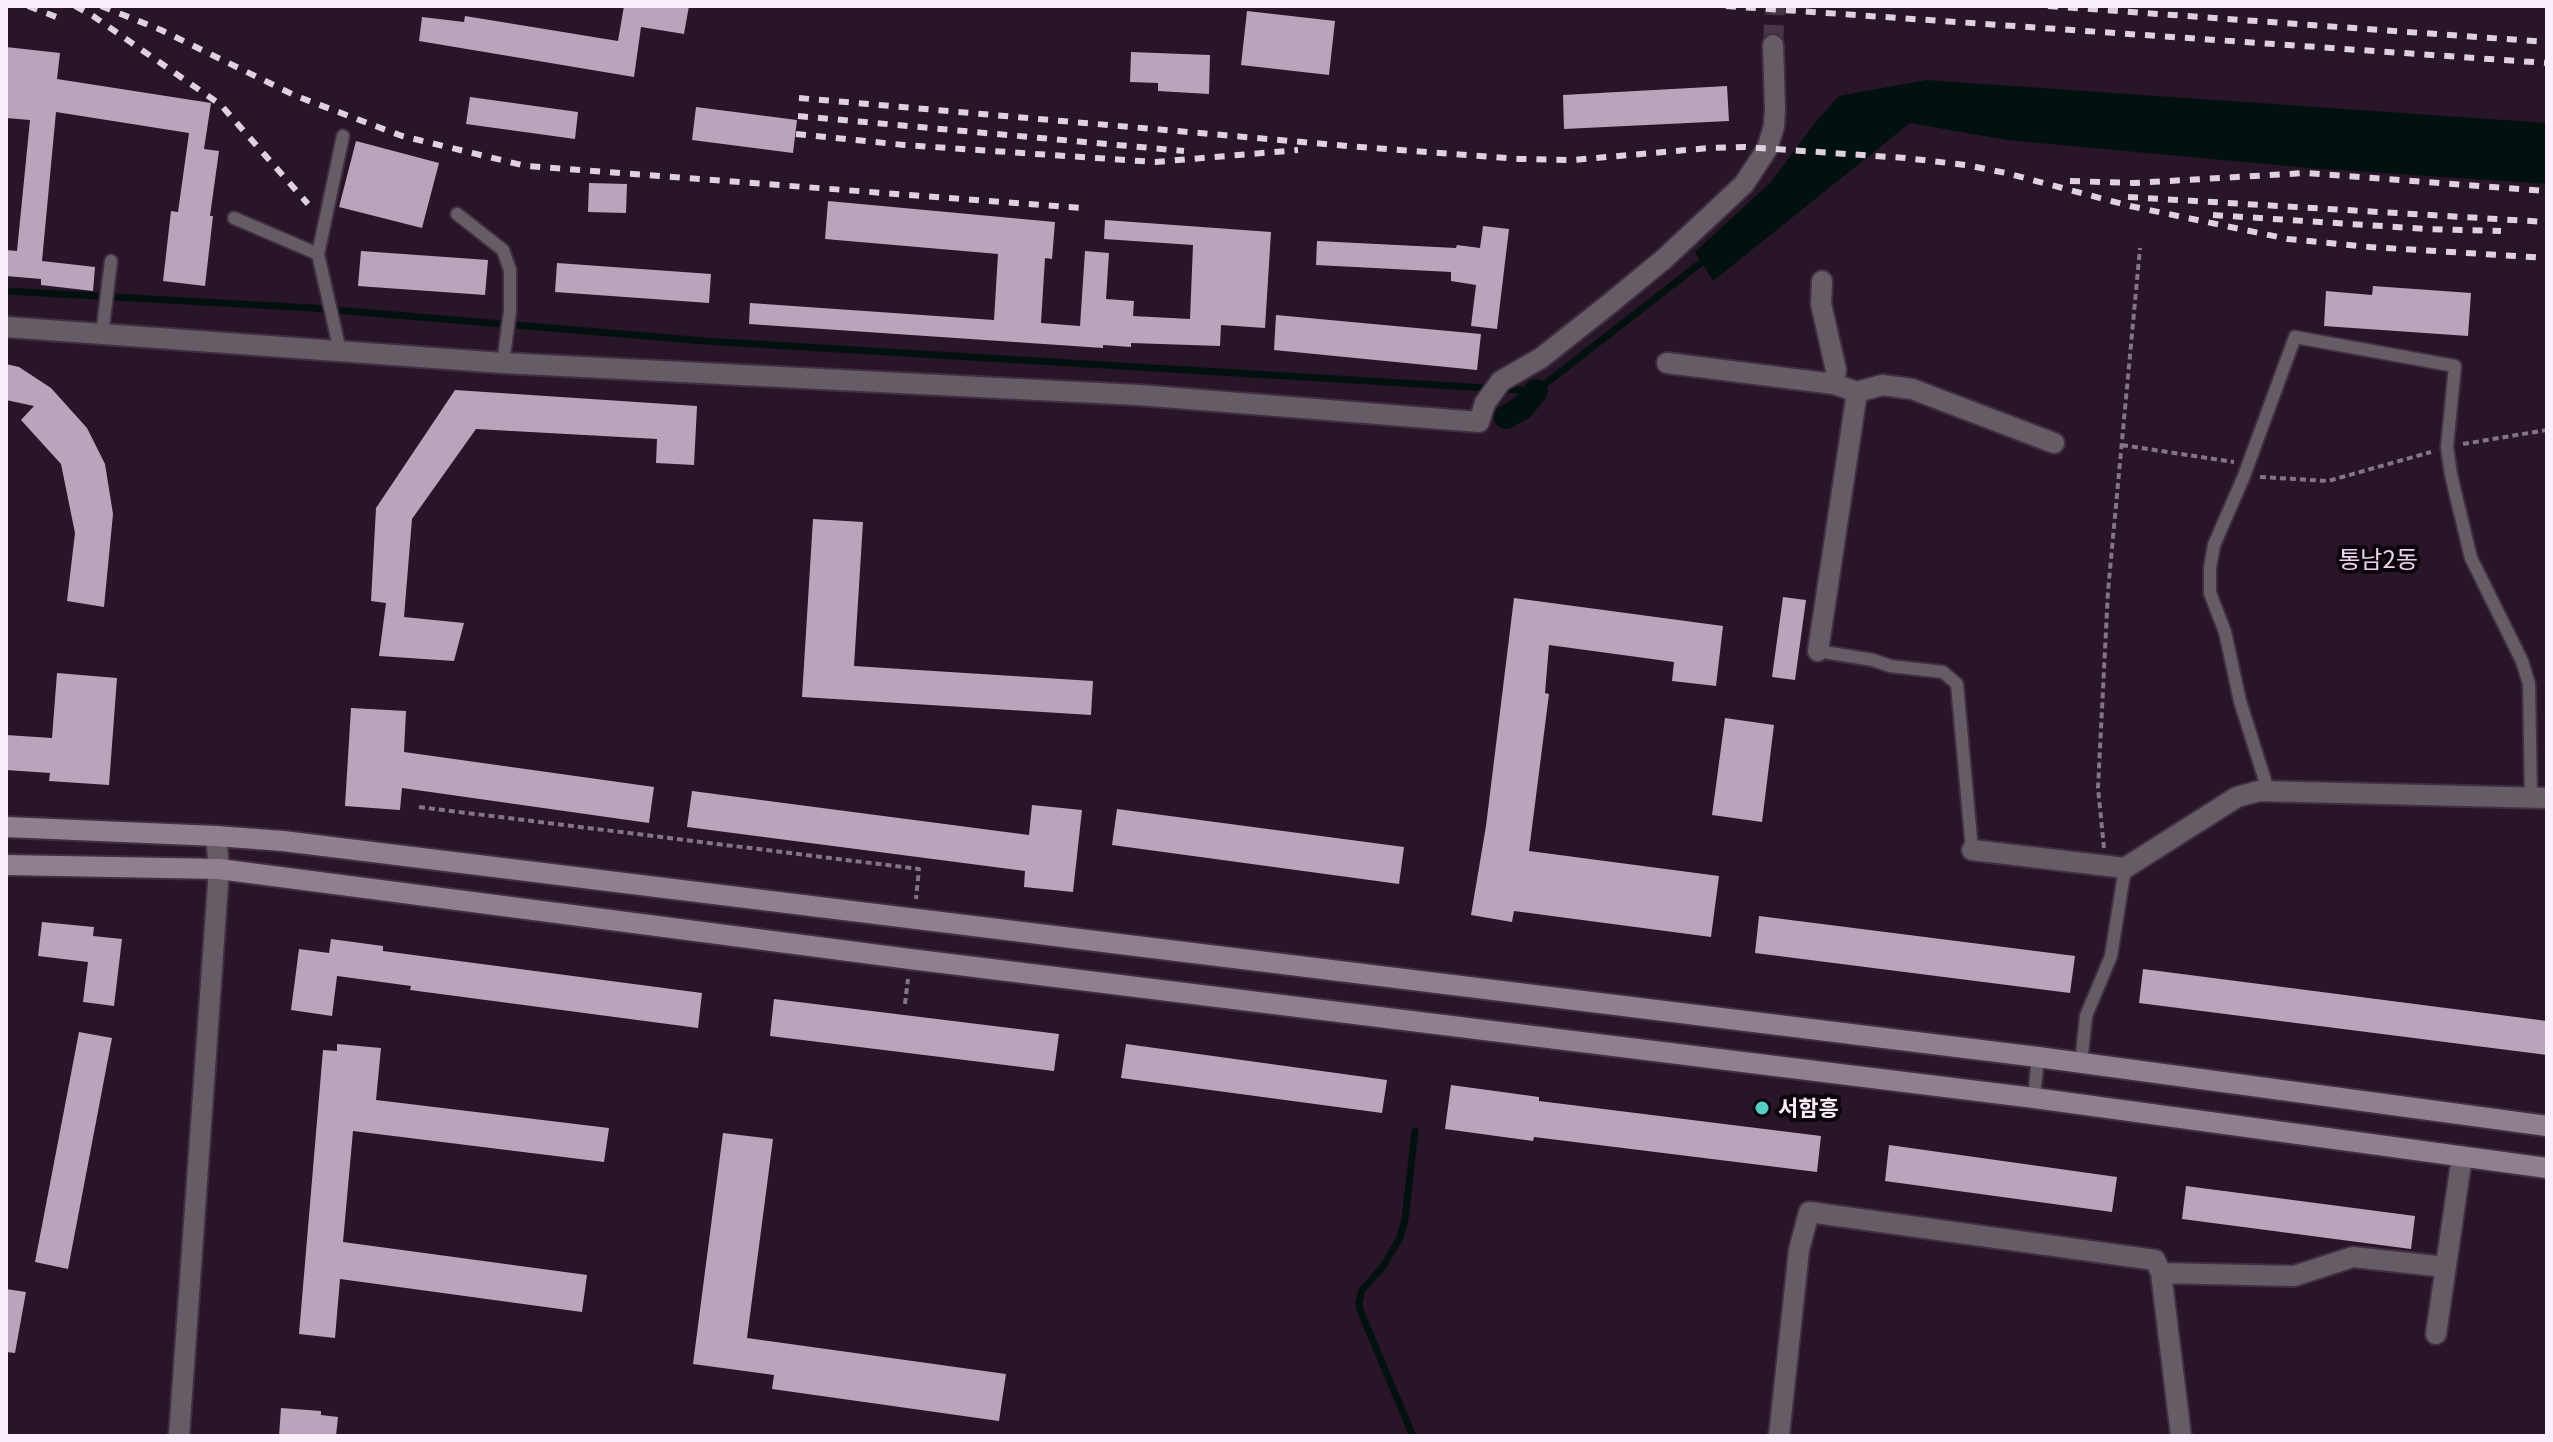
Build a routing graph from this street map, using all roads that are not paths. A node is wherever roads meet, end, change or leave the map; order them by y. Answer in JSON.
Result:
{"nodes":[{"id":1,"x":1773,"y":45,"type":"tunnel mouth"},
{"id":2,"x":343,"y":136,"type":"dead end"},
{"id":3,"x":457,"y":214,"type":"dead end"},
{"id":4,"x":234,"y":218,"type":"dead end"},
{"id":5,"x":318,"y":254,"type":"junction"},
{"id":6,"x":111,"y":261,"type":"dead end"},
{"id":7,"x":1822,"y":281,"type":"dead end"},
{"id":8,"x":6,"y":327,"type":"edge"},
{"id":9,"x":103,"y":327,"type":"junction"},
{"id":10,"x":340,"y":344,"type":"junction"},
{"id":11,"x":503,"y":363,"type":"junction"},
{"id":12,"x":1667,"y":363,"type":"dead end"},
{"id":13,"x":1834,"y":384,"type":"junction"},
{"id":14,"x":1857,"y":392,"type":"junction"},
{"id":15,"x":2054,"y":443,"type":"dead end"},
{"id":16,"x":1818,"y":651,"type":"joint"},
{"id":17,"x":2268,"y":790,"type":"junction"},
{"id":18,"x":2539,"y":798,"type":"edge"},
{"id":19,"x":6,"y":827,"type":"edge"},
{"id":20,"x":216,"y":836,"type":"junction"},
{"id":21,"x":1972,"y":850,"type":"joint"},
{"id":22,"x":6,"y":865,"type":"edge"},
{"id":23,"x":2115,"y":867,"type":"junction"},
{"id":24,"x":219,"y":869,"type":"junction"},
{"id":25,"x":2038,"y":1057,"type":"junction"},
{"id":26,"x":2081,"y":1063,"type":"junction"},
{"id":27,"x":2034,"y":1098,"type":"junction"},
{"id":28,"x":2547,"y":1126,"type":"edge"},
{"id":29,"x":2462,"y":1156,"type":"junction"},
{"id":30,"x":2547,"y":1168,"type":"edge"},
{"id":31,"x":2445,"y":1267,"type":"junction"},
{"id":32,"x":2161,"y":1273,"type":"junction"},
{"id":33,"x":2436,"y":1334,"type":"dead end"},
{"id":34,"x":179,"y":1436,"type":"edge"},
{"id":35,"x":1779,"y":1436,"type":"edge"},
{"id":36,"x":2181,"y":1436,"type":"edge"}],
"edges":[{"from":1,"to":11,"type":"street"},
{"from":2,"to":5,"type":"lane"},
{"from":3,"to":11,"type":"lane"},
{"from":4,"to":5,"type":"lane"},
{"from":5,"to":10,"type":"lane"},
{"from":6,"to":9,"type":"lane"},
{"from":7,"to":13,"type":"street"},
{"from":8,"to":9,"type":"street"},
{"from":9,"to":10,"type":"street"},
{"from":10,"to":11,"type":"street"},
{"from":12,"to":13,"type":"street"},
{"from":13,"to":14,"type":"street"},
{"from":14,"to":15,"type":"street"},
{"from":14,"to":16,"type":"street"},
{"from":16,"to":21,"type":"lane"},
{"from":17,"to":18,"type":"street"},
{"from":17,"to":18,"type":"lane"},
{"from":17,"to":23,"type":"street"},
{"from":19,"to":20,"type":"main road"},
{"from":20,"to":24,"type":"street"},
{"from":20,"to":25,"type":"main road"},
{"from":21,"to":23,"type":"street"},
{"from":22,"to":24,"type":"main road"},
{"from":23,"to":26,"type":"lane"},
{"from":24,"to":27,"type":"main road"},
{"from":24,"to":34,"type":"street"},
{"from":25,"to":26,"type":"main road"},
{"from":25,"to":27,"type":"lane"},
{"from":26,"to":28,"type":"main road"},
{"from":27,"to":29,"type":"main road"},
{"from":29,"to":30,"type":"main road"},
{"from":29,"to":31,"type":"street"},
{"from":31,"to":32,"type":"street"},
{"from":31,"to":33,"type":"street"},
{"from":32,"to":35,"type":"street"},
{"from":32,"to":36,"type":"street"}]}
